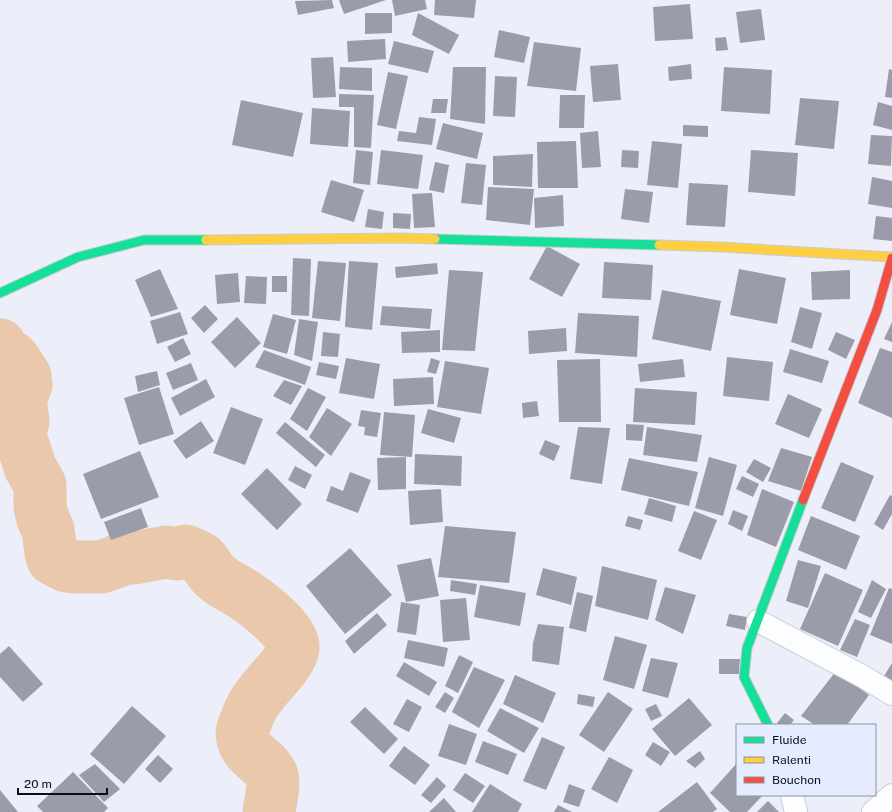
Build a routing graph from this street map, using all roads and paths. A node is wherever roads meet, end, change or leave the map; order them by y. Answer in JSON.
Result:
{"nodes":[{"id":1,"x":892,"y":258,"type":"edge"},
{"id":2,"x":0,"y":292,"type":"edge"},
{"id":3,"x":758,"y":621,"type":"junction"},
{"id":4,"x":892,"y":694,"type":"edge"},
{"id":5,"x":768,"y":724,"type":"edge"},
{"id":6,"x":892,"y":795,"type":"edge"},
{"id":7,"x":792,"y":796,"type":"edge"},
{"id":8,"x":796,"y":812,"type":"edge"},
{"id":9,"x":873,"y":812,"type":"edge"}],
"edges":[{"from":1,"to":2,"type":"street"},
{"from":1,"to":3,"type":"street"},
{"from":3,"to":4,"type":"street"},
{"from":3,"to":5,"type":"street"},
{"from":6,"to":9,"type":"street"},
{"from":7,"to":8,"type":"street"}]}
